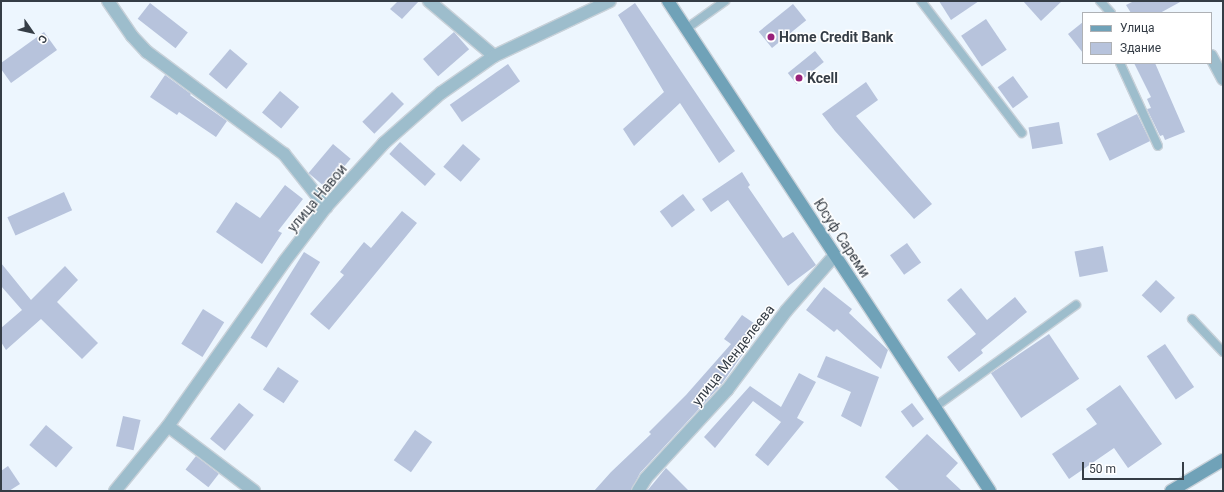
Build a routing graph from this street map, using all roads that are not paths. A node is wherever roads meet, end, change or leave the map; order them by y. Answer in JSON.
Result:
{"nodes":[{"id":1,"x":108,"y":1,"type":"edge"},
{"id":2,"x":429,"y":1,"type":"edge"},
{"id":3,"x":610,"y":1,"type":"edge"},
{"id":4,"x":668,"y":1,"type":"edge"},
{"id":5,"x":725,"y":1,"type":"edge"},
{"id":6,"x":921,"y":1,"type":"edge"},
{"id":7,"x":1100,"y":1,"type":"edge"},
{"id":8,"x":1110,"y":12,"type":"edge"},
{"id":9,"x":686,"y":28,"type":"junction"},
{"id":10,"x":494,"y":56,"type":"junction"},
{"id":11,"x":1212,"y":58,"type":"edge"},
{"id":12,"x":1120,"y":64,"type":"edge"},
{"id":13,"x":1223,"y":79,"type":"edge"},
{"id":14,"x":1022,"y":133,"type":"dead end"},
{"id":15,"x":1158,"y":146,"type":"dead end"},
{"id":16,"x":326,"y":207,"type":"junction"},
{"id":17,"x":835,"y":255,"type":"junction"},
{"id":18,"x":1076,"y":305,"type":"dead end"},
{"id":19,"x":1192,"y":319,"type":"dead end"},
{"id":20,"x":1223,"y":352,"type":"edge"},
{"id":21,"x":935,"y":407,"type":"junction"},
{"id":22,"x":168,"y":426,"type":"junction"},
{"id":23,"x":1223,"y":460,"type":"edge"},
{"id":24,"x":115,"y":491,"type":"edge"},
{"id":25,"x":254,"y":491,"type":"edge"},
{"id":26,"x":638,"y":491,"type":"edge"},
{"id":27,"x":990,"y":491,"type":"edge"},
{"id":28,"x":1171,"y":491,"type":"edge"}],
"edges":[{"from":1,"to":16,"type":"street"},
{"from":2,"to":10,"type":"street"},
{"from":3,"to":10,"type":"street","name":"улица Навои"},
{"from":4,"to":9,"type":"main road","name":"Юсуф Сареми"},
{"from":5,"to":9,"type":"lane"},
{"from":6,"to":14,"type":"lane"},
{"from":7,"to":8,"type":"lane"},
{"from":9,"to":17,"type":"main road","name":"Юсуф Сареми"},
{"from":10,"to":16,"type":"street","name":"улица Навои"},
{"from":11,"to":13,"type":"street"},
{"from":12,"to":15,"type":"lane"},
{"from":16,"to":22,"type":"street","name":"улица Навои"},
{"from":17,"to":21,"type":"main road","name":"Юсуф Сареми"},
{"from":17,"to":26,"type":"street","name":"улица Менделеева"},
{"from":18,"to":21,"type":"lane"},
{"from":19,"to":20,"type":"lane"},
{"from":21,"to":27,"type":"main road","name":"Юсуф Сареми"},
{"from":22,"to":24,"type":"street","name":"улица Навои"},
{"from":22,"to":25,"type":"street"},
{"from":23,"to":28,"type":"main road"}]}
